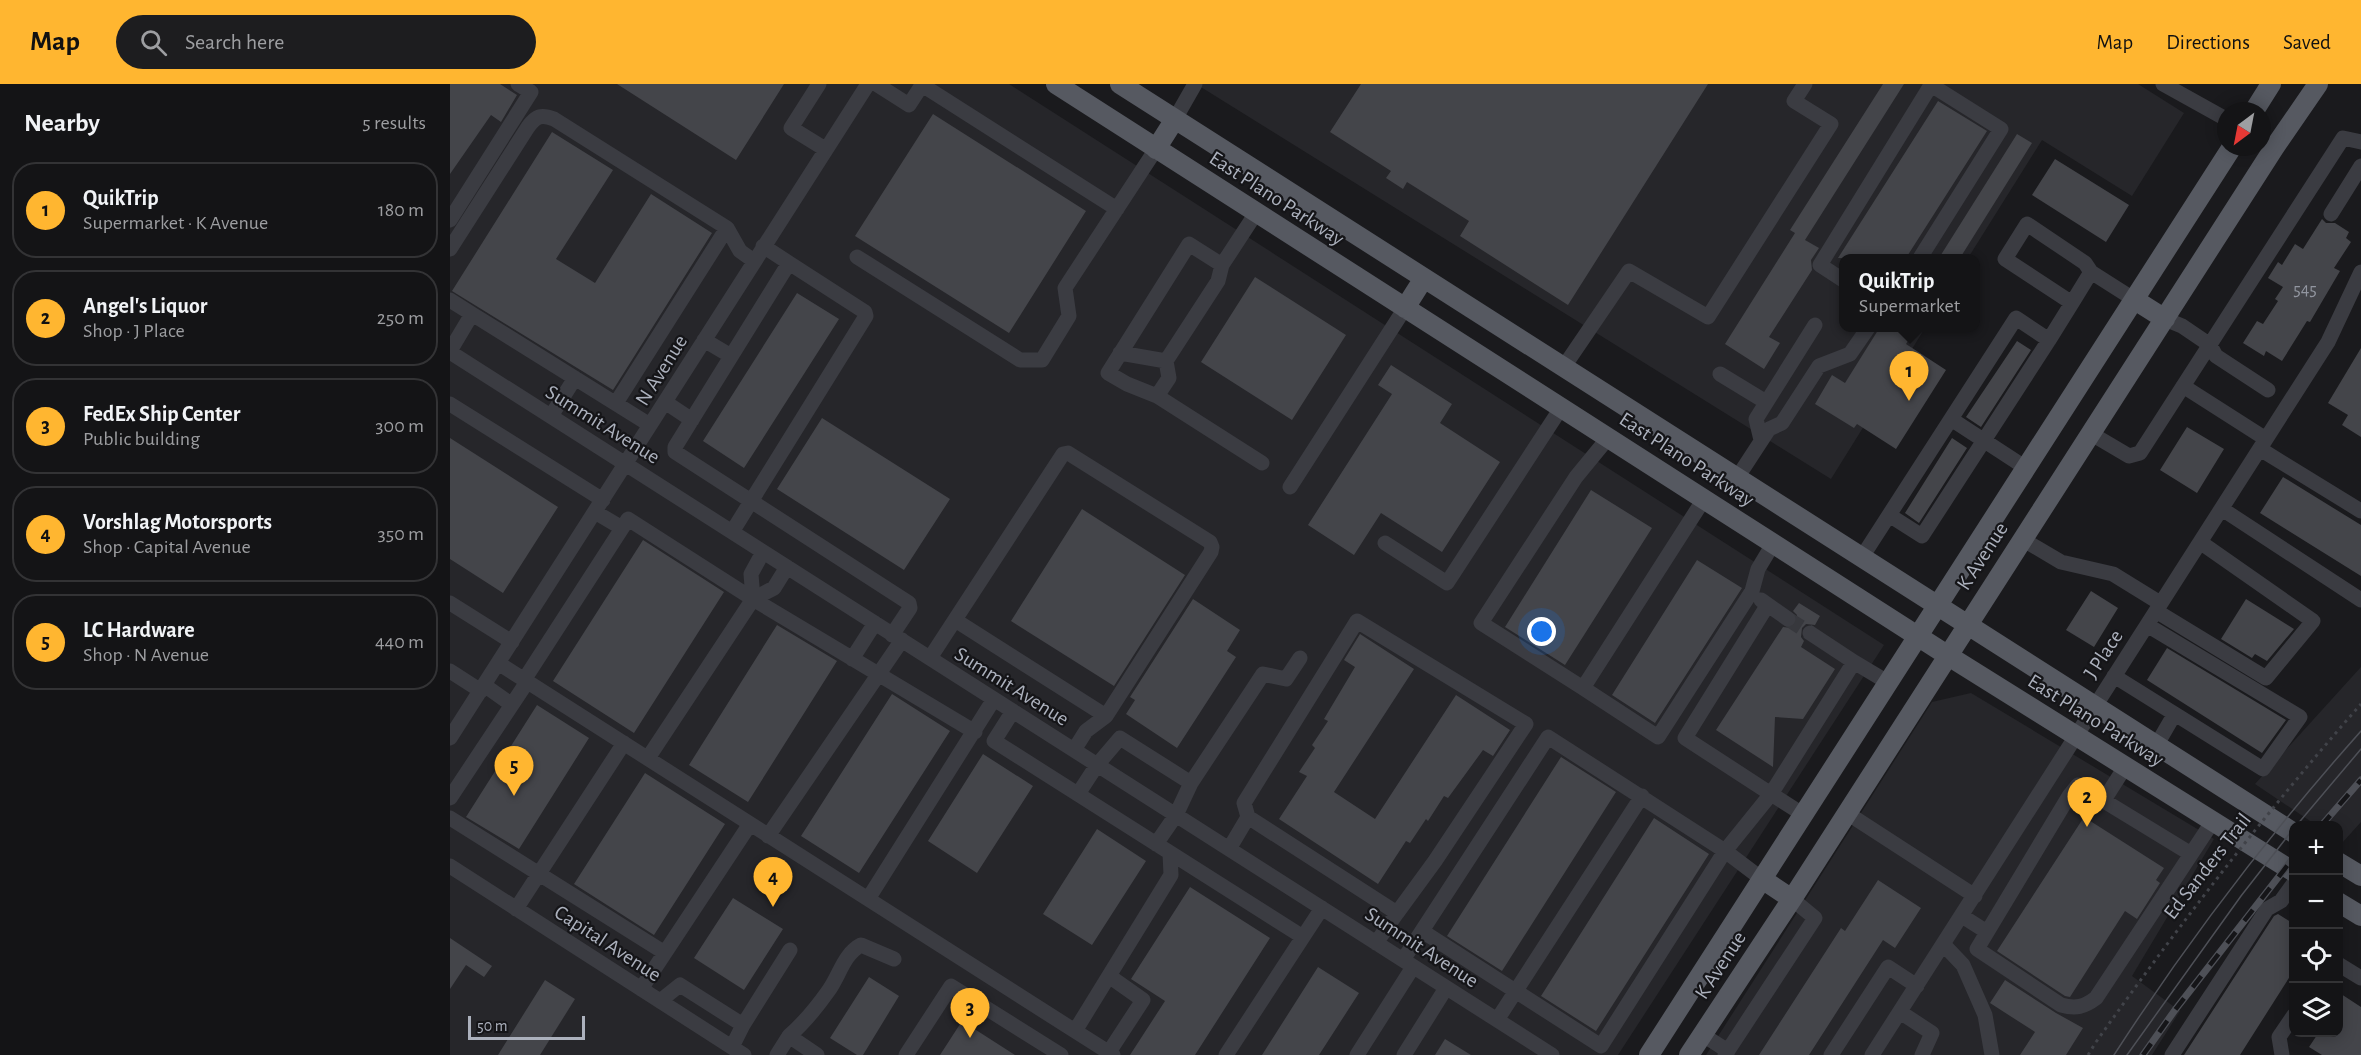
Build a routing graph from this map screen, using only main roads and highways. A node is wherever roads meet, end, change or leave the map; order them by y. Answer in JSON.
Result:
{"nodes":[{"id":1,"x":1056,"y":84,"type":"edge"},
{"id":2,"x":1120,"y":84,"type":"edge"},
{"id":3,"x":2271,"y":84,"type":"edge"},
{"id":4,"x":2318,"y":84,"type":"edge"},
{"id":5,"x":2260,"y":102,"type":"edge"},
{"id":6,"x":1175,"y":119,"type":"junction"},
{"id":7,"x":2271,"y":140,"type":"edge"},
{"id":8,"x":1156,"y":149,"type":"junction"},
{"id":9,"x":2226,"y":156,"type":"edge"},
{"id":10,"x":2261,"y":156,"type":"edge"},
{"id":11,"x":1424,"y":278,"type":"junction"},
{"id":12,"x":2135,"y":300,"type":"junction"},
{"id":13,"x":1405,"y":308,"type":"junction"},
{"id":14,"x":2165,"y":319,"type":"junction"},
{"id":15,"x":1563,"y":368,"type":"junction"},
{"id":16,"x":1561,"y":408,"type":"junction"},
{"id":17,"x":1737,"y":478,"type":"junction"},
{"id":18,"x":1704,"y":499,"type":"junction"},
{"id":19,"x":1938,"y":606,"type":"junction"},
{"id":20,"x":1967,"y":625,"type":"junction"},
{"id":21,"x":1918,"y":636,"type":"junction"},
{"id":22,"x":1947,"y":655,"type":"junction"},
{"id":23,"x":2289,"y":830,"type":"edge"},
{"id":24,"x":2343,"y":865,"type":"edge"},
{"id":25,"x":2289,"y":870,"type":"edge"},
{"id":26,"x":2361,"y":876,"type":"edge"},
{"id":27,"x":1762,"y":879,"type":"junction"},
{"id":28,"x":1792,"y":899,"type":"junction"},
{"id":29,"x":2343,"y":905,"type":"edge"},
{"id":30,"x":2361,"y":916,"type":"edge"},
{"id":31,"x":1649,"y":1055,"type":"edge"},
{"id":32,"x":1689,"y":1055,"type":"edge"}],
"edges":[{"from":1,"to":8,"type":"main road","name":"East Plano Parkway"},
{"from":2,"to":6,"type":"main road","name":"East Plano Parkway"},
{"from":3,"to":5,"type":"main road"},
{"from":4,"to":7,"type":"main road","name":"K Avenue"},
{"from":6,"to":8,"type":"main road"},
{"from":6,"to":11,"type":"main road","name":"East Plano Parkway"},
{"from":8,"to":13,"type":"main road","name":"East Plano Parkway"},
{"from":9,"to":12,"type":"main road","name":"K Avenue"},
{"from":10,"to":14,"type":"main road","name":"K Avenue"},
{"from":11,"to":13,"type":"main road"},
{"from":11,"to":15,"type":"main road","name":"East Plano Parkway"},
{"from":12,"to":14,"type":"main road"},
{"from":12,"to":19,"type":"main road","name":"K Avenue"},
{"from":13,"to":16,"type":"main road","name":"East Plano Parkway"},
{"from":14,"to":20,"type":"main road","name":"K Avenue"},
{"from":15,"to":16,"type":"main road"},
{"from":15,"to":17,"type":"main road","name":"East Plano Parkway"},
{"from":16,"to":18,"type":"main road","name":"East Plano Parkway"},
{"from":17,"to":18,"type":"main road"},
{"from":17,"to":19,"type":"main road","name":"East Plano Parkway"},
{"from":18,"to":21,"type":"main road","name":"East Plano Parkway"},
{"from":19,"to":20,"type":"main road","name":"East Plano Parkway"},
{"from":19,"to":21,"type":"main road","name":"K Avenue"},
{"from":20,"to":22,"type":"main road","name":"K Avenue"},
{"from":20,"to":23,"type":"main road","name":"East Plano Parkway"},
{"from":21,"to":22,"type":"main road","name":"East Plano Parkway"},
{"from":21,"to":27,"type":"main road","name":"K Avenue"},
{"from":22,"to":25,"type":"main road","name":"East Plano Parkway"},
{"from":22,"to":28,"type":"main road","name":"K Avenue"},
{"from":24,"to":26,"type":"main road"},
{"from":27,"to":28,"type":"main road"},
{"from":27,"to":31,"type":"main road","name":"K Avenue"},
{"from":28,"to":32,"type":"main road","name":"K Avenue"},
{"from":29,"to":30,"type":"main road"}]}
